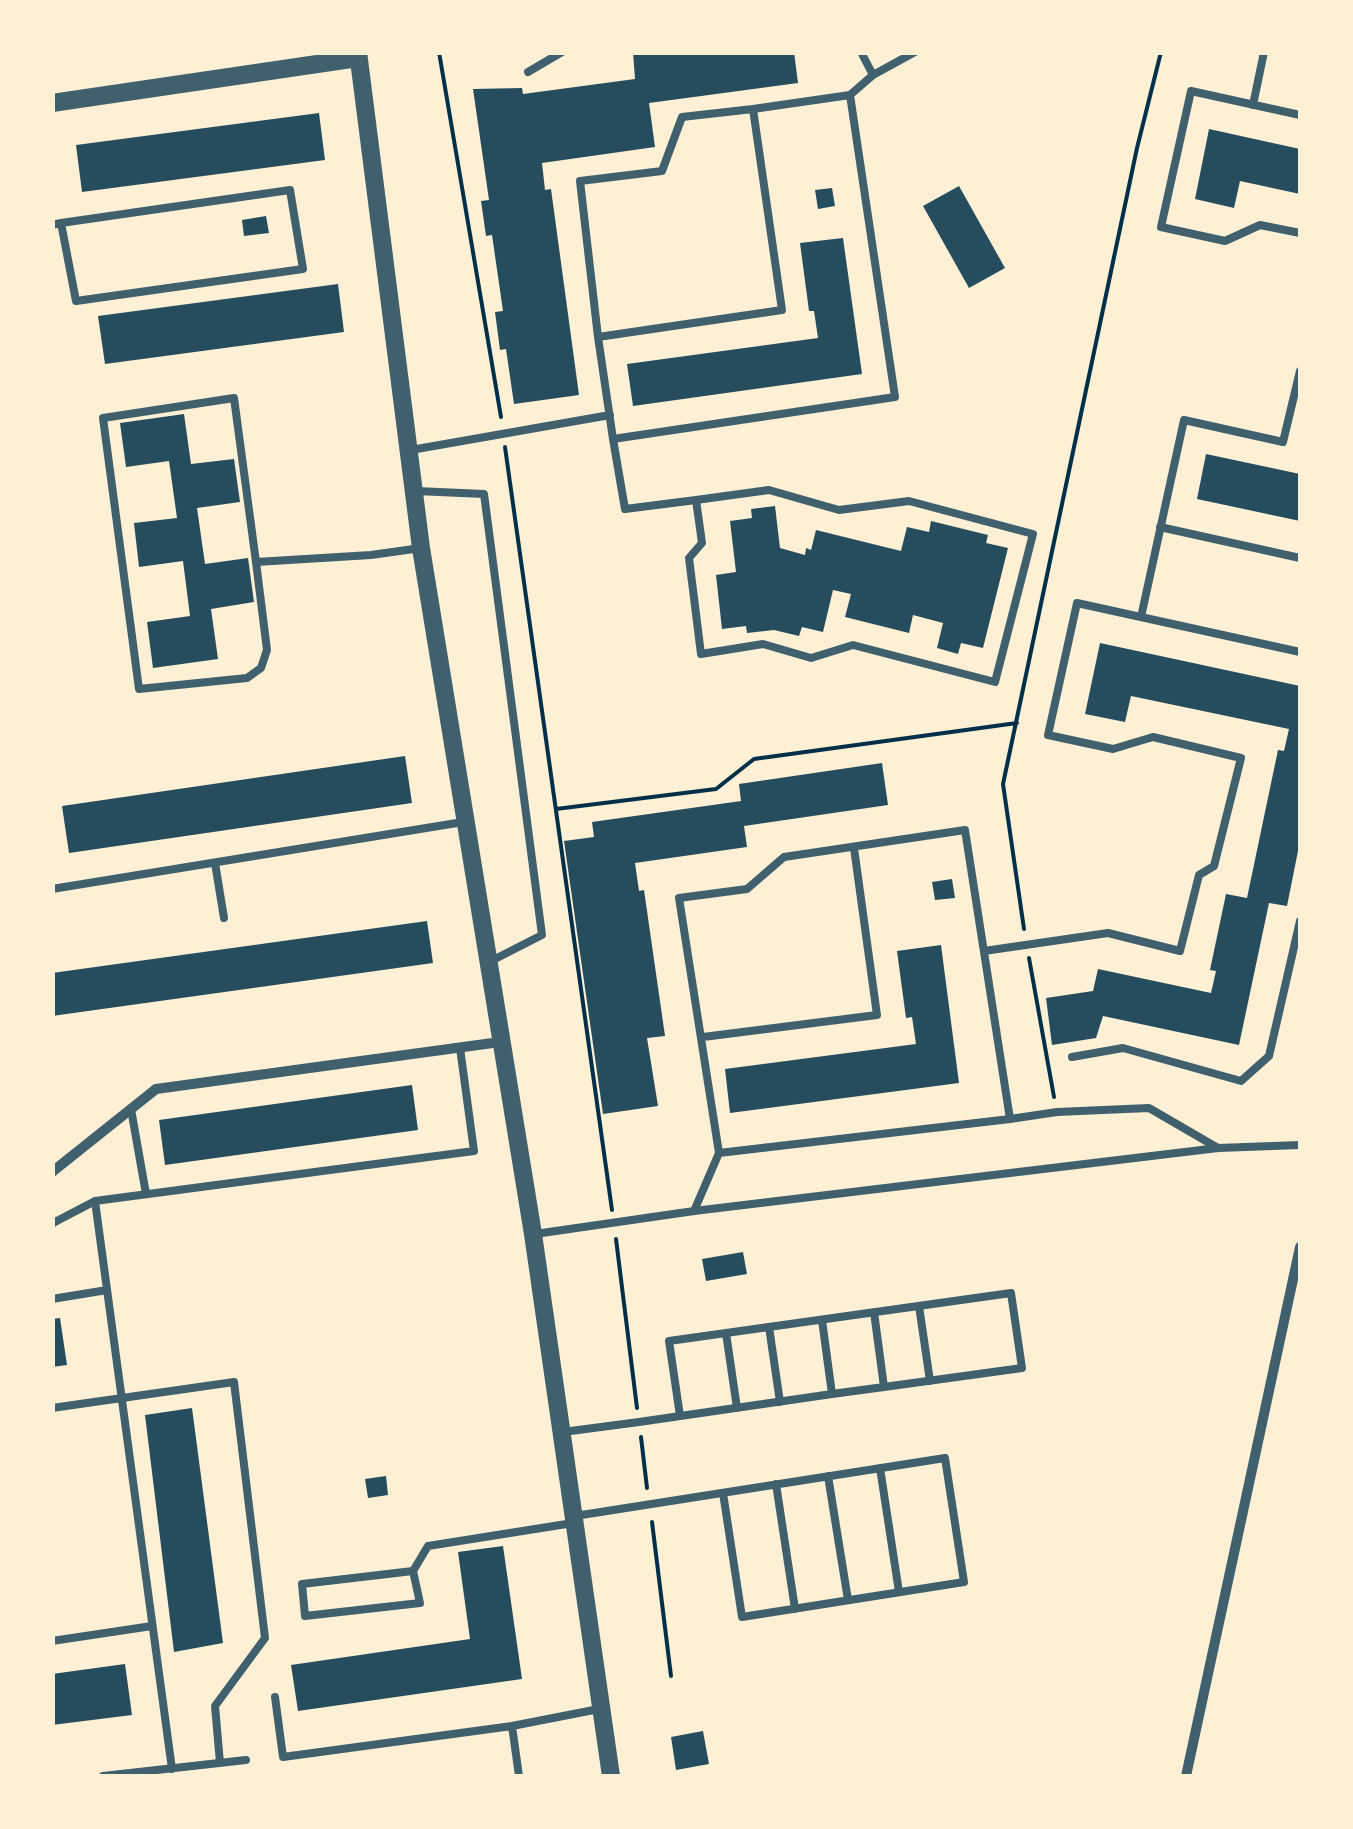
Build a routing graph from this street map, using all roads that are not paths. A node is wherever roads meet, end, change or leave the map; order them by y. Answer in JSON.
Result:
{"nodes":[{"id":1,"x":562,"y":52,"type":"edge"},
{"id":2,"x":860,"y":52,"type":"edge"},
{"id":3,"x":916,"y":52,"type":"edge"},
{"id":4,"x":1264,"y":52,"type":"edge"},
{"id":5,"x":361,"y":54,"type":"edge"},
{"id":6,"x":528,"y":72,"type":"dead end"},
{"id":7,"x":874,"y":76,"type":"junction"},
{"id":8,"x":850,"y":94,"type":"junction"},
{"id":9,"x":52,"y":103,"type":"edge"},
{"id":10,"x":1252,"y":105,"type":"junction"},
{"id":11,"x":752,"y":109,"type":"junction"},
{"id":12,"x":1300,"y":116,"type":"edge"},
{"id":13,"x":57,"y":224,"type":"edge"},
{"id":14,"x":1300,"y":233,"type":"edge"},
{"id":15,"x":598,"y":337,"type":"junction"},
{"id":16,"x":1300,"y":371,"type":"edge"},
{"id":17,"x":610,"y":415,"type":"junction"},
{"id":18,"x":614,"y":439,"type":"junction"},
{"id":19,"x":407,"y":450,"type":"junction"},
{"id":20,"x":412,"y":491,"type":"junction"},
{"id":21,"x":696,"y":500,"type":"junction"},
{"id":22,"x":1160,"y":527,"type":"junction"},
{"id":23,"x":421,"y":548,"type":"junction"},
{"id":24,"x":1300,"y":558,"type":"edge"},
{"id":25,"x":256,"y":562,"type":"junction"},
{"id":26,"x":1141,"y":617,"type":"junction"},
{"id":27,"x":1300,"y":652,"type":"edge"},
{"id":28,"x":467,"y":821,"type":"junction"},
{"id":29,"x":854,"y":848,"type":"junction"},
{"id":30,"x":215,"y":862,"type":"junction"},
{"id":31,"x":52,"y":889,"type":"edge"},
{"id":32,"x":224,"y":918,"type":"dead end"},
{"id":33,"x":1300,"y":921,"type":"edge"},
{"id":34,"x":984,"y":951,"type":"junction"},
{"id":35,"x":490,"y":962,"type":"junction"},
{"id":36,"x":702,"y":1037,"type":"junction"},
{"id":37,"x":500,"y":1042,"type":"junction"},
{"id":38,"x":460,"y":1048,"type":"junction"},
{"id":39,"x":1072,"y":1057,"type":"dead end"},
{"id":40,"x":132,"y":1108,"type":"junction"},
{"id":41,"x":1010,"y":1119,"type":"junction"},
{"id":42,"x":1300,"y":1145,"type":"edge"},
{"id":43,"x":1218,"y":1148,"type":"junction"},
{"id":44,"x":719,"y":1153,"type":"junction"},
{"id":45,"x":52,"y":1172,"type":"edge"},
{"id":46,"x":146,"y":1194,"type":"junction"},
{"id":47,"x":95,"y":1200,"type":"junction"},
{"id":48,"x":694,"y":1210,"type":"junction"},
{"id":49,"x":53,"y":1222,"type":"edge"},
{"id":50,"x":533,"y":1234,"type":"junction"},
{"id":51,"x":1300,"y":1247,"type":"edge"},
{"id":52,"x":106,"y":1290,"type":"junction"},
{"id":53,"x":52,"y":1300,"type":"edge"},
{"id":54,"x":920,"y":1306,"type":"junction"},
{"id":55,"x":874,"y":1312,"type":"junction"},
{"id":56,"x":822,"y":1320,"type":"junction"},
{"id":57,"x":770,"y":1327,"type":"junction"},
{"id":58,"x":726,"y":1333,"type":"junction"},
{"id":59,"x":930,"y":1381,"type":"junction"},
{"id":60,"x":884,"y":1387,"type":"junction"},
{"id":61,"x":832,"y":1394,"type":"junction"},
{"id":62,"x":122,"y":1399,"type":"junction"},
{"id":63,"x":780,"y":1402,"type":"junction"},
{"id":64,"x":52,"y":1408,"type":"edge"},
{"id":65,"x":736,"y":1408,"type":"junction"},
{"id":66,"x":680,"y":1416,"type":"junction"},
{"id":67,"x":560,"y":1433,"type":"junction"},
{"id":68,"x":880,"y":1468,"type":"junction"},
{"id":69,"x":828,"y":1476,"type":"junction"},
{"id":70,"x":776,"y":1484,"type":"junction"},
{"id":71,"x":723,"y":1493,"type":"junction"},
{"id":72,"x":573,"y":1520,"type":"junction"},
{"id":73,"x":413,"y":1571,"type":"junction"},
{"id":74,"x":900,"y":1592,"type":"junction"},
{"id":75,"x":848,"y":1600,"type":"junction"},
{"id":76,"x":795,"y":1609,"type":"junction"},
{"id":77,"x":152,"y":1626,"type":"junction"},
{"id":78,"x":52,"y":1641,"type":"edge"},
{"id":79,"x":275,"y":1696,"type":"dead end"},
{"id":80,"x":601,"y":1708,"type":"junction"},
{"id":81,"x":512,"y":1726,"type":"junction"},
{"id":82,"x":246,"y":1760,"type":"dead end"},
{"id":83,"x":220,"y":1763,"type":"junction"},
{"id":84,"x":172,"y":1769,"type":"junction"},
{"id":85,"x":103,"y":1776,"type":"edge"},
{"id":86,"x":519,"y":1776,"type":"edge"},
{"id":87,"x":611,"y":1776,"type":"edge"},
{"id":88,"x":1186,"y":1776,"type":"edge"}],
"edges":[{"from":1,"to":6,"type":"lane"},
{"from":2,"to":7,"type":"lane"},
{"from":3,"to":7,"type":"lane"},
{"from":4,"to":10,"type":"lane"},
{"from":5,"to":9,"type":"street"},
{"from":5,"to":19,"type":"street"},
{"from":7,"to":8,"type":"lane"},
{"from":8,"to":11,"type":"lane"},
{"from":8,"to":18,"type":"lane"},
{"from":10,"to":12,"type":"lane"},
{"from":10,"to":14,"type":"lane"},
{"from":11,"to":15,"type":"lane"},
{"from":11,"to":15,"type":"lane"},
{"from":13,"to":13,"type":"lane"},
{"from":15,"to":17,"type":"lane"},
{"from":16,"to":22,"type":"lane"},
{"from":17,"to":18,"type":"lane"},
{"from":17,"to":19,"type":"lane"},
{"from":18,"to":21,"type":"lane"},
{"from":19,"to":20,"type":"street"},
{"from":20,"to":23,"type":"street"},
{"from":20,"to":35,"type":"lane"},
{"from":21,"to":21,"type":"lane"},
{"from":22,"to":24,"type":"lane"},
{"from":22,"to":26,"type":"lane"},
{"from":23,"to":25,"type":"lane"},
{"from":23,"to":28,"type":"street"},
{"from":25,"to":25,"type":"lane"},
{"from":26,"to":27,"type":"lane"},
{"from":26,"to":34,"type":"lane"},
{"from":28,"to":30,"type":"lane"},
{"from":28,"to":35,"type":"street"},
{"from":29,"to":34,"type":"lane"},
{"from":29,"to":36,"type":"lane"},
{"from":29,"to":36,"type":"lane"},
{"from":30,"to":31,"type":"lane"},
{"from":30,"to":32,"type":"lane"},
{"from":33,"to":39,"type":"lane"},
{"from":34,"to":41,"type":"lane"},
{"from":35,"to":37,"type":"street"},
{"from":36,"to":44,"type":"lane"},
{"from":37,"to":38,"type":"street"},
{"from":37,"to":50,"type":"street"},
{"from":38,"to":40,"type":"street"},
{"from":38,"to":46,"type":"lane"},
{"from":40,"to":45,"type":"street"},
{"from":40,"to":46,"type":"lane"},
{"from":41,"to":43,"type":"lane"},
{"from":41,"to":44,"type":"lane"},
{"from":42,"to":43,"type":"lane"},
{"from":43,"to":48,"type":"lane"},
{"from":44,"to":48,"type":"lane"},
{"from":46,"to":47,"type":"lane"},
{"from":47,"to":49,"type":"lane"},
{"from":47,"to":52,"type":"lane"},
{"from":48,"to":50,"type":"lane"},
{"from":50,"to":67,"type":"street"},
{"from":51,"to":88,"type":"street"},
{"from":52,"to":53,"type":"lane"},
{"from":52,"to":62,"type":"lane"},
{"from":54,"to":55,"type":"lane"},
{"from":54,"to":59,"type":"lane"},
{"from":54,"to":59,"type":"lane"},
{"from":55,"to":56,"type":"lane"},
{"from":55,"to":60,"type":"lane"},
{"from":56,"to":57,"type":"lane"},
{"from":56,"to":61,"type":"lane"},
{"from":57,"to":58,"type":"lane"},
{"from":57,"to":63,"type":"lane"},
{"from":58,"to":65,"type":"lane"},
{"from":58,"to":66,"type":"lane"},
{"from":59,"to":60,"type":"lane"},
{"from":60,"to":61,"type":"lane"},
{"from":61,"to":63,"type":"lane"},
{"from":62,"to":64,"type":"lane"},
{"from":62,"to":77,"type":"lane"},
{"from":62,"to":83,"type":"lane"},
{"from":63,"to":65,"type":"lane"},
{"from":65,"to":66,"type":"lane"},
{"from":66,"to":67,"type":"lane"},
{"from":67,"to":72,"type":"street"},
{"from":68,"to":69,"type":"lane"},
{"from":68,"to":74,"type":"lane"},
{"from":68,"to":74,"type":"lane"},
{"from":69,"to":70,"type":"lane"},
{"from":69,"to":75,"type":"lane"},
{"from":70,"to":71,"type":"lane"},
{"from":70,"to":76,"type":"lane"},
{"from":71,"to":72,"type":"lane"},
{"from":71,"to":76,"type":"lane"},
{"from":72,"to":73,"type":"lane"},
{"from":72,"to":80,"type":"street"},
{"from":73,"to":73,"type":"lane"},
{"from":74,"to":75,"type":"lane"},
{"from":75,"to":76,"type":"lane"},
{"from":77,"to":78,"type":"lane"},
{"from":77,"to":84,"type":"lane"},
{"from":79,"to":81,"type":"lane"},
{"from":80,"to":81,"type":"lane"},
{"from":80,"to":87,"type":"street"},
{"from":81,"to":86,"type":"lane"},
{"from":82,"to":83,"type":"lane"},
{"from":83,"to":84,"type":"lane"},
{"from":84,"to":85,"type":"lane"}]}
